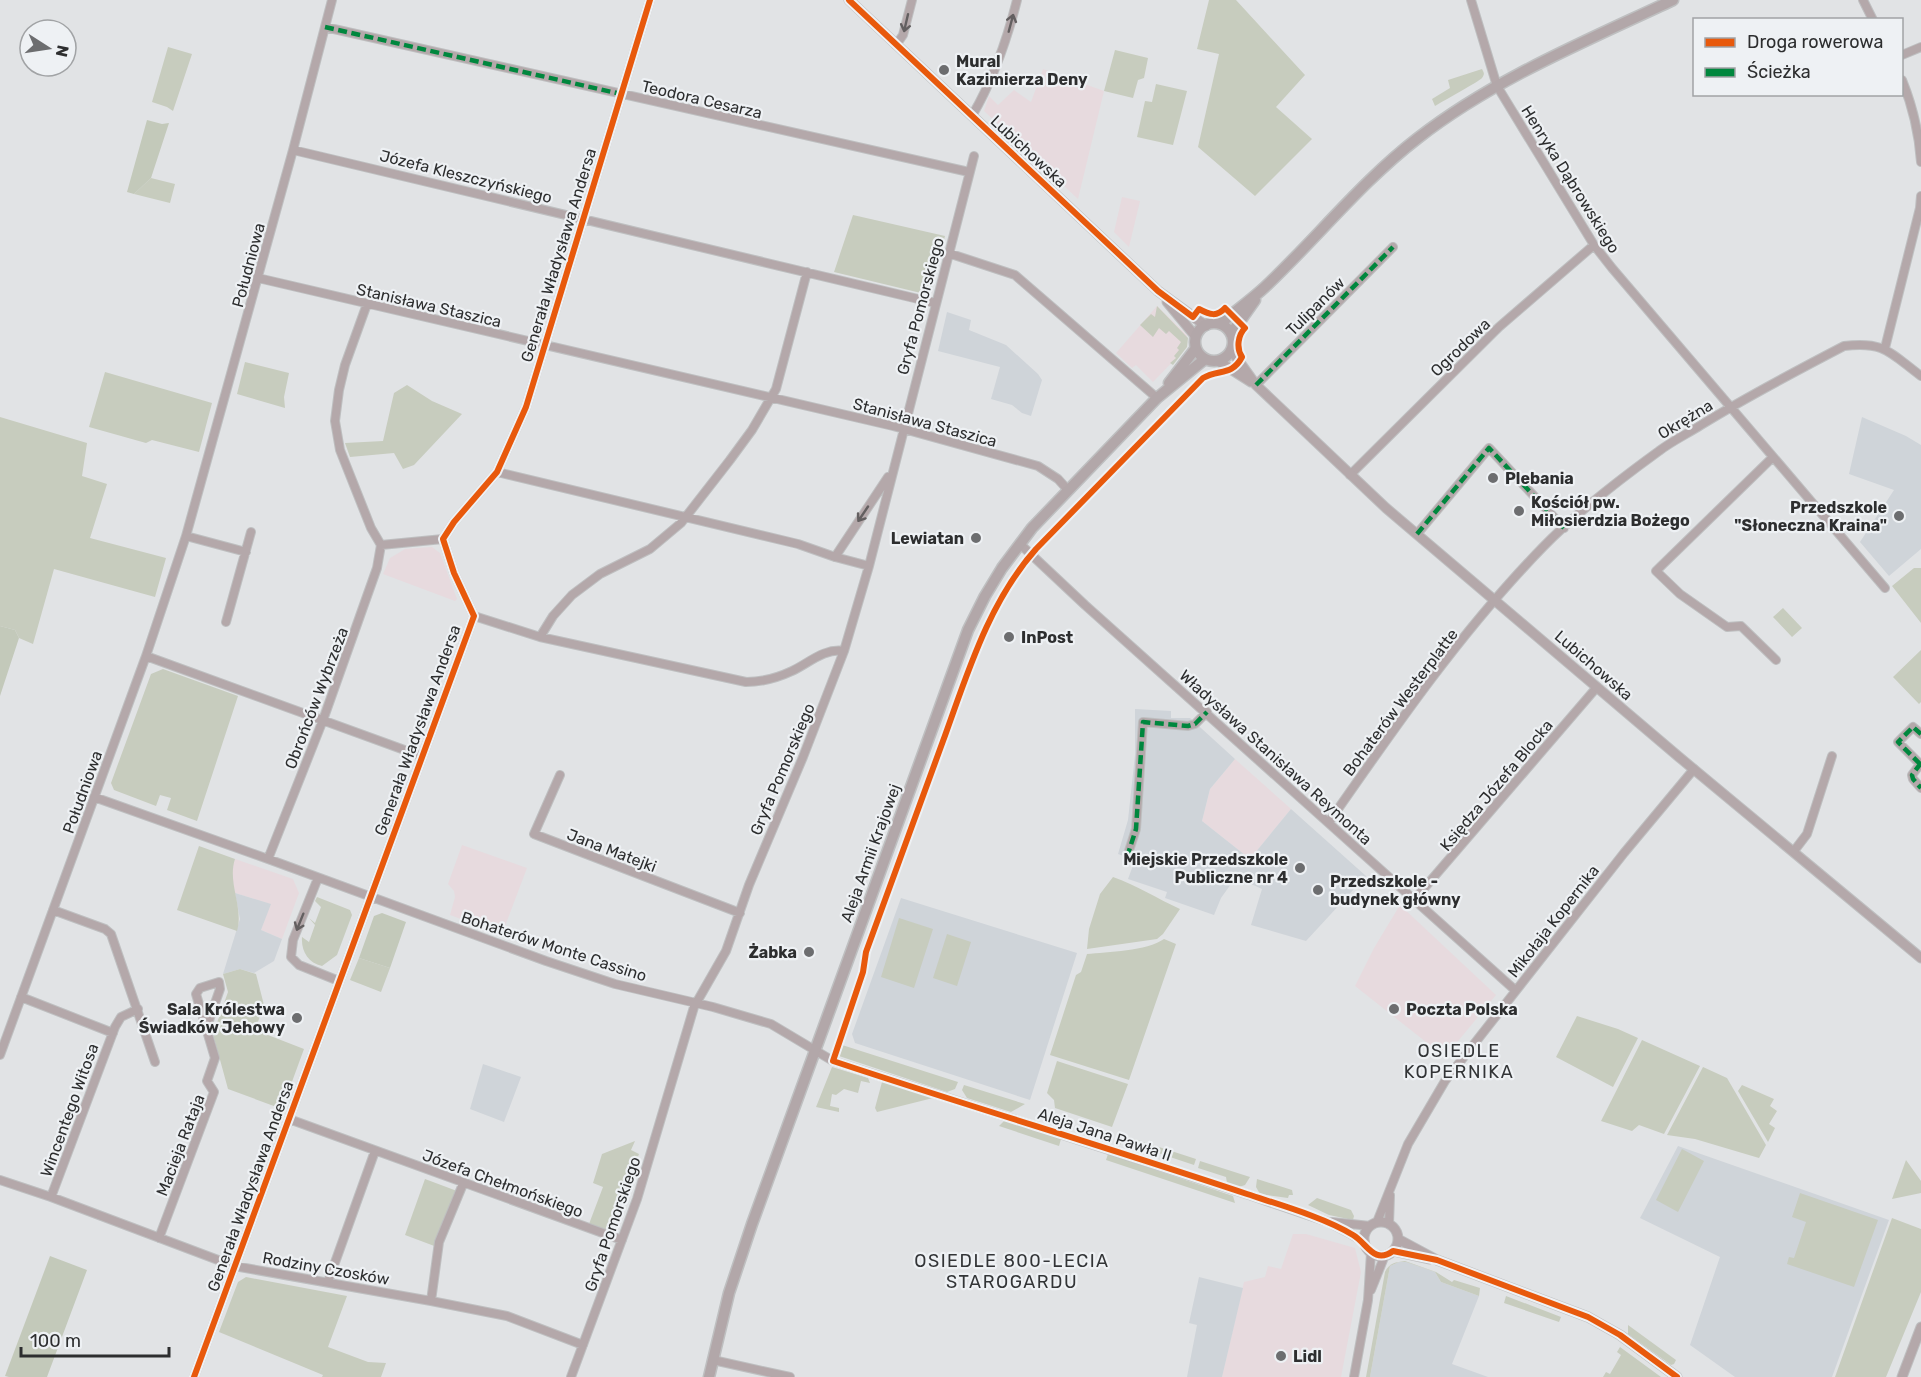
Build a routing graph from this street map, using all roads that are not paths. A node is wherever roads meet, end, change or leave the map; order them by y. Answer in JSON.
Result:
{"nodes":[{"id":1,"x":332,"y":0,"type":"edge"},
{"id":2,"x":650,"y":0,"type":"edge"},
{"id":3,"x":849,"y":0,"type":"edge"},
{"id":4,"x":912,"y":0,"type":"edge"},
{"id":5,"x":1017,"y":0,"type":"edge"},
{"id":6,"x":1471,"y":0,"type":"edge"},
{"id":7,"x":1673,"y":0,"type":"edge"},
{"id":8,"x":1863,"y":0,"type":"edge"},
{"id":9,"x":1872,"y":18,"type":"edge"},
{"id":10,"x":325,"y":27,"type":"junction"},
{"id":11,"x":896,"y":45,"type":"junction"},
{"id":12,"x":1921,"y":47,"type":"edge"},
{"id":13,"x":1903,"y":55,"type":"edge"},
{"id":14,"x":1903,"y":82,"type":"edge"},
{"id":15,"x":1497,"y":86,"type":"junction"},
{"id":16,"x":621,"y":94,"type":"junction"},
{"id":17,"x":972,"y":116,"type":"junction"},
{"id":18,"x":293,"y":150,"type":"junction"},
{"id":19,"x":974,"y":156,"type":"dead end"},
{"id":20,"x":1921,"y":162,"type":"edge"},
{"id":21,"x":969,"y":172,"type":"junction"},
{"id":22,"x":1921,"y":196,"type":"edge"},
{"id":23,"x":583,"y":218,"type":"junction"},
{"id":24,"x":1594,"y":244,"type":"junction"},
{"id":25,"x":1393,"y":247,"type":"dead end"},
{"id":26,"x":948,"y":253,"type":"junction"},
{"id":27,"x":807,"y":272,"type":"junction"},
{"id":28,"x":258,"y":278,"type":"junction"},
{"id":29,"x":1264,"y":288,"type":"junction"},
{"id":30,"x":1158,"y":291,"type":"junction"},
{"id":31,"x":935,"y":303,"type":"junction"},
{"id":32,"x":367,"y":304,"type":"junction"},
{"id":33,"x":1220,"y":324,"type":"junction"},
{"id":34,"x":1206,"y":326,"type":"junction"},
{"id":35,"x":1231,"y":334,"type":"junction"},
{"id":36,"x":1196,"y":342,"type":"junction"},
{"id":37,"x":544,"y":346,"type":"junction"},
{"id":38,"x":1885,"y":348,"type":"junction"},
{"id":39,"x":1231,"y":350,"type":"junction"},
{"id":40,"x":1205,"y":359,"type":"junction"},
{"id":41,"x":1218,"y":361,"type":"junction"},
{"id":42,"x":1921,"y":376,"type":"edge"},
{"id":43,"x":1256,"y":385,"type":"junction"},
{"id":44,"x":1158,"y":396,"type":"junction"},
{"id":45,"x":770,"y":397,"type":"junction"},
{"id":46,"x":1731,"y":407,"type":"junction"},
{"id":47,"x":903,"y":429,"type":"junction"},
{"id":48,"x":1773,"y":457,"type":"junction"},
{"id":49,"x":892,"y":471,"type":"junction"},
{"id":50,"x":497,"y":472,"type":"junction"},
{"id":51,"x":1350,"y":475,"type":"junction"},
{"id":52,"x":1068,"y":489,"type":"junction"},
{"id":53,"x":685,"y":518,"type":"junction"},
{"id":54,"x":1564,"y":528,"type":"junction"},
{"id":55,"x":252,"y":532,"type":"dead end"},
{"id":56,"x":1417,"y":534,"type":"junction"},
{"id":57,"x":186,"y":536,"type":"junction"},
{"id":58,"x":443,"y":539,"type":"junction"},
{"id":59,"x":1020,"y":544,"type":"junction"},
{"id":60,"x":381,"y":545,"type":"junction"},
{"id":61,"x":246,"y":552,"type":"junction"},
{"id":62,"x":835,"y":557,"type":"junction"},
{"id":63,"x":868,"y":566,"type":"junction"},
{"id":64,"x":1885,"y":588,"type":"dead end"},
{"id":65,"x":1496,"y":600,"type":"junction"},
{"id":66,"x":474,"y":616,"type":"junction"},
{"id":67,"x":226,"y":622,"type":"dead end"},
{"id":68,"x":540,"y":637,"type":"junction"},
{"id":69,"x":843,"y":651,"type":"junction"},
{"id":70,"x":146,"y":656,"type":"junction"},
{"id":71,"x":1776,"y":660,"type":"dead end"},
{"id":72,"x":1597,"y":687,"type":"junction"},
{"id":73,"x":1207,"y":712,"type":"junction"},
{"id":74,"x":323,"y":720,"type":"junction"},
{"id":75,"x":1921,"y":734,"type":"edge"},
{"id":76,"x":422,"y":756,"type":"junction"},
{"id":77,"x":1832,"y":756,"type":"dead end"},
{"id":78,"x":1921,"y":764,"type":"edge"},
{"id":79,"x":1694,"y":769,"type":"junction"},
{"id":80,"x":560,"y":775,"type":"dead end"},
{"id":81,"x":1921,"y":788,"type":"edge"},
{"id":82,"x":94,"y":797,"type":"junction"},
{"id":83,"x":1329,"y":822,"type":"junction"},
{"id":84,"x":1794,"y":851,"type":"junction"},
{"id":85,"x":1127,"y":857,"type":"dead end"},
{"id":86,"x":268,"y":858,"type":"junction"},
{"id":87,"x":318,"y":878,"type":"junction"},
{"id":88,"x":371,"y":897,"type":"junction"},
{"id":89,"x":1414,"y":900,"type":"junction"},
{"id":90,"x":53,"y":910,"type":"junction"},
{"id":91,"x":740,"y":913,"type":"junction"},
{"id":92,"x":1921,"y":958,"type":"edge"},
{"id":93,"x":339,"y":981,"type":"junction"},
{"id":94,"x":1515,"y":990,"type":"junction"},
{"id":95,"x":21,"y":997,"type":"junction"},
{"id":96,"x":698,"y":1003,"type":"junction"},
{"id":97,"x":138,"y":1009,"type":"junction"},
{"id":98,"x":206,"y":1029,"type":"junction"},
{"id":99,"x":112,"y":1033,"type":"junction"},
{"id":100,"x":815,"y":1051,"type":"junction"},
{"id":101,"x":0,"y":1055,"type":"edge"},
{"id":102,"x":155,"y":1062,"type":"dead end"},
{"id":103,"x":290,"y":1119,"type":"junction"},
{"id":104,"x":375,"y":1150,"type":"junction"},
{"id":105,"x":0,"y":1180,"type":"edge"},
{"id":106,"x":463,"y":1184,"type":"junction"},
{"id":107,"x":1390,"y":1190,"type":"junction"},
{"id":108,"x":51,"y":1197,"type":"junction"},
{"id":109,"x":1328,"y":1222,"type":"junction"},
{"id":110,"x":1374,"y":1224,"type":"junction"},
{"id":111,"x":1389,"y":1224,"type":"junction"},
{"id":112,"x":159,"y":1238,"type":"junction"},
{"id":113,"x":1398,"y":1239,"type":"junction"},
{"id":114,"x":622,"y":1240,"type":"junction"},
{"id":115,"x":1365,"y":1243,"type":"junction"},
{"id":116,"x":1371,"y":1253,"type":"junction"},
{"id":117,"x":1389,"y":1253,"type":"junction"},
{"id":118,"x":1437,"y":1260,"type":"junction"},
{"id":119,"x":234,"y":1266,"type":"junction"},
{"id":120,"x":328,"y":1282,"type":"junction"},
{"id":121,"x":431,"y":1300,"type":"junction"},
{"id":122,"x":1368,"y":1300,"type":"junction"},
{"id":123,"x":1921,"y":1326,"type":"edge"},
{"id":124,"x":583,"y":1346,"type":"junction"},
{"id":125,"x":713,"y":1360,"type":"junction"},
{"id":126,"x":194,"y":1377,"type":"edge"},
{"id":127,"x":571,"y":1377,"type":"edge"},
{"id":128,"x":710,"y":1377,"type":"edge"},
{"id":129,"x":790,"y":1377,"type":"edge"},
{"id":130,"x":1354,"y":1377,"type":"edge"},
{"id":131,"x":1677,"y":1377,"type":"edge"},
{"id":132,"x":1902,"y":1377,"type":"edge"}],
"edges":[{"from":1,"to":10,"type":"street","name":"Południowa"},
{"from":2,"to":16,"type":"street","name":"Generała Władysława Andersa"},
{"from":3,"to":11,"type":"street","name":"Lubichowska"},
{"from":4,"to":11,"type":"street","one_way":true},
{"from":17,"to":5,"type":"street","one_way":true},
{"from":6,"to":15,"type":"street","name":"Henryka Dąbrowskiego"},
{"from":7,"to":15,"type":"main road"},
{"from":8,"to":9,"type":"street"},
{"from":10,"to":16,"type":"street","name":"Teodora Cesarza"},
{"from":10,"to":18,"type":"street","name":"Południowa"},
{"from":11,"to":17,"type":"street","name":"Lubichowska"},
{"from":12,"to":13,"type":"street"},
{"from":14,"to":20,"type":"street"},
{"from":15,"to":24,"type":"street","name":"Henryka Dąbrowskiego"},
{"from":15,"to":29,"type":"main road"},
{"from":16,"to":21,"type":"street","name":"Teodora Cesarza"},
{"from":16,"to":23,"type":"street","name":"Generała Władysława Andersa"},
{"from":17,"to":30,"type":"street","name":"Lubichowska"},
{"from":18,"to":23,"type":"street","name":"Józefa Kleszczyńskiego"},
{"from":18,"to":28,"type":"street","name":"Południowa"},
{"from":19,"to":21,"type":"street","name":"Gryfa Pomorskiego"},
{"from":21,"to":26,"type":"street","name":"Gryfa Pomorskiego"},
{"from":22,"to":38,"type":"street"},
{"from":23,"to":27,"type":"street","name":"Józefa Kleszczyńskiego"},
{"from":23,"to":37,"type":"street","name":"Generała Władysława Andersa"},
{"from":24,"to":46,"type":"street","name":"Henryka Dąbrowskiego"},
{"from":24,"to":51,"type":"street","name":"Ogrodowa"},
{"from":25,"to":43,"type":"street","name":"Tulipanów"},
{"from":26,"to":31,"type":"street","name":"Gryfa Pomorskiego"},
{"from":26,"to":44,"type":"street"},
{"from":27,"to":31,"type":"street","name":"Józefa Kleszczyńskiego"},
{"from":27,"to":45,"type":"street"},
{"from":28,"to":32,"type":"street","name":"Stanisława Staszica"},
{"from":28,"to":57,"type":"street","name":"Południowa"},
{"from":29,"to":33,"type":"main road"},
{"from":29,"to":35,"type":"main road"},
{"from":30,"to":34,"type":"street","name":"Lubichowska"},
{"from":30,"to":36,"type":"street","name":"Lubichowska"},
{"from":31,"to":47,"type":"street","name":"Gryfa Pomorskiego"},
{"from":32,"to":37,"type":"street","name":"Stanisława Staszica"},
{"from":32,"to":60,"type":"street"},
{"from":33,"to":34,"type":"main road"},
{"from":33,"to":35,"type":"main road"},
{"from":34,"to":36,"type":"main road"},
{"from":35,"to":39,"type":"main road"},
{"from":36,"to":40,"type":"main road"},
{"from":36,"to":44,"type":"main road","name":"Aleja Armii Krajowej"},
{"from":37,"to":45,"type":"street","name":"Stanisława Staszica"},
{"from":37,"to":50,"type":"street","name":"Generała Władysława Andersa"},
{"from":38,"to":42,"type":"street"},
{"from":38,"to":46,"type":"street","name":"Okrężna"},
{"from":39,"to":41,"type":"main road"},
{"from":39,"to":43,"type":"street","name":"Lubichowska"},
{"from":40,"to":41,"type":"main road"},
{"from":40,"to":44,"type":"main road","name":"Aleja Armii Krajowej"},
{"from":41,"to":43,"type":"street","name":"Lubichowska"},
{"from":43,"to":51,"type":"street","name":"Lubichowska"},
{"from":44,"to":52,"type":"main road","name":"Aleja Armii Krajowej"},
{"from":45,"to":47,"type":"street","name":"Stanisława Staszica"},
{"from":45,"to":53,"type":"street"},
{"from":46,"to":48,"type":"street","name":"Henryka Dąbrowskiego"},
{"from":46,"to":54,"type":"street","name":"Okrężna"},
{"from":47,"to":49,"type":"street","name":"Gryfa Pomorskiego"},
{"from":47,"to":52,"type":"street","name":"Stanisława Staszica"},
{"from":48,"to":64,"type":"street","name":"Henryka Dąbrowskiego"},
{"from":48,"to":71,"type":"street"},
{"from":49,"to":62,"type":"street","one_way":true},
{"from":49,"to":63,"type":"street","name":"Gryfa Pomorskiego"},
{"from":50,"to":53,"type":"street"},
{"from":50,"to":58,"type":"street","name":"Generała Władysława Andersa"},
{"from":51,"to":56,"type":"street","name":"Lubichowska"},
{"from":52,"to":59,"type":"main road","name":"Aleja Armii Krajowej"},
{"from":53,"to":62,"type":"street"},
{"from":53,"to":68,"type":"street"},
{"from":54,"to":56,"type":"street"},
{"from":54,"to":65,"type":"street","name":"Okrężna"},
{"from":55,"to":61,"type":"street"},
{"from":56,"to":65,"type":"street","name":"Lubichowska"},
{"from":57,"to":61,"type":"street"},
{"from":57,"to":70,"type":"street","name":"Południowa"},
{"from":58,"to":60,"type":"street"},
{"from":58,"to":66,"type":"street","name":"Generała Władysława Andersa"},
{"from":59,"to":73,"type":"street","name":"Władysława Stanisława Reymonta"},
{"from":59,"to":100,"type":"main road","name":"Aleja Armii Krajowej"},
{"from":60,"to":74,"type":"street","name":"Obrońców Wybrzeża"},
{"from":61,"to":67,"type":"street"},
{"from":62,"to":63,"type":"street"},
{"from":63,"to":69,"type":"street","name":"Gryfa Pomorskiego"},
{"from":65,"to":72,"type":"street","name":"Lubichowska"},
{"from":65,"to":83,"type":"street","name":"Bohaterów Westerplatte"},
{"from":66,"to":68,"type":"street"},
{"from":66,"to":76,"type":"street","name":"Generała Władysława Andersa"},
{"from":68,"to":69,"type":"street"},
{"from":69,"to":91,"type":"street","name":"Gryfa Pomorskiego"},
{"from":70,"to":74,"type":"street"},
{"from":70,"to":82,"type":"street","name":"Południowa"},
{"from":72,"to":79,"type":"street","name":"Lubichowska"},
{"from":72,"to":89,"type":"street","name":"Księdza Józefa Blocka"},
{"from":73,"to":83,"type":"street","name":"Władysława Stanisława Reymonta"},
{"from":73,"to":85,"type":"street"},
{"from":74,"to":76,"type":"street"},
{"from":74,"to":86,"type":"street","name":"Obrońców Wybrzeża"},
{"from":75,"to":78,"type":"street"},
{"from":76,"to":88,"type":"street","name":"Generała Władysława Andersa"},
{"from":77,"to":84,"type":"street"},
{"from":78,"to":81,"type":"street"},
{"from":79,"to":84,"type":"street","name":"Lubichowska"},
{"from":79,"to":94,"type":"street","name":"Mikołaja Kopernika"},
{"from":80,"to":91,"type":"street","name":"Jana Matejki"},
{"from":82,"to":86,"type":"street","name":"Bohaterów Monte Cassino"},
{"from":82,"to":90,"type":"street","name":"Południowa"},
{"from":83,"to":89,"type":"street","name":"Władysława Stanisława Reymonta"},
{"from":84,"to":92,"type":"street","name":"Lubichowska"},
{"from":86,"to":87,"type":"street","name":"Bohaterów Monte Cassino"},
{"from":87,"to":88,"type":"street","name":"Bohaterów Monte Cassino"},
{"from":87,"to":93,"type":"street","one_way":true},
{"from":88,"to":93,"type":"street","name":"Generała Władysława Andersa"},
{"from":88,"to":96,"type":"street","name":"Bohaterów Monte Cassino"},
{"from":89,"to":94,"type":"street","name":"Władysława Stanisława Reymonta"},
{"from":90,"to":95,"type":"street","name":"Południowa"},
{"from":90,"to":97,"type":"street"},
{"from":91,"to":96,"type":"street","name":"Gryfa Pomorskiego"},
{"from":93,"to":103,"type":"street","name":"Generała Władysława Andersa"},
{"from":94,"to":107,"type":"street","name":"Mikołaja Kopernika"},
{"from":95,"to":99,"type":"street","name":"Wincentego Witosa"},
{"from":95,"to":101,"type":"street","name":"Południowa"},
{"from":96,"to":100,"type":"street","name":"Bohaterów Monte Cassino"},
{"from":96,"to":114,"type":"street","name":"Gryfa Pomorskiego"},
{"from":97,"to":99,"type":"street","name":"Wincentego Witosa"},
{"from":97,"to":102,"type":"street"},
{"from":98,"to":98,"type":"street","name":"Macieja Rataja"},
{"from":98,"to":112,"type":"street","name":"Macieja Rataja"},
{"from":99,"to":108,"type":"street","name":"Wincentego Witosa"},
{"from":100,"to":109,"type":"street","name":"Aleja Jana Pawła II"},
{"from":100,"to":125,"type":"main road","name":"Aleja Armii Krajowej"},
{"from":103,"to":104,"type":"street","name":"Józefa Chełmońskiego"},
{"from":103,"to":119,"type":"street","name":"Generała Władysława Andersa"},
{"from":104,"to":106,"type":"street","name":"Józefa Chełmońskiego"},
{"from":104,"to":120,"type":"street"},
{"from":105,"to":108,"type":"street","name":"Rodziny Czosków"},
{"from":106,"to":114,"type":"street","name":"Józefa Chełmońskiego"},
{"from":106,"to":121,"type":"street"},
{"from":107,"to":110,"type":"street","name":"Mikołaja Kopernika"},
{"from":107,"to":111,"type":"street","name":"Mikołaja Kopernika"},
{"from":108,"to":112,"type":"street","name":"Rodziny Czosków"},
{"from":109,"to":110,"type":"street","name":"Aleja Jana Pawła II"},
{"from":109,"to":115,"type":"street","name":"Aleja Jana Pawła II"},
{"from":110,"to":111,"type":"street"},
{"from":110,"to":115,"type":"street"},
{"from":111,"to":113,"type":"street"},
{"from":112,"to":119,"type":"street","name":"Rodziny Czosków"},
{"from":113,"to":117,"type":"street"},
{"from":113,"to":118,"type":"street"},
{"from":114,"to":124,"type":"street","name":"Gryfa Pomorskiego"},
{"from":115,"to":116,"type":"street"},
{"from":116,"to":117,"type":"street"},
{"from":116,"to":122,"type":"street"},
{"from":117,"to":118,"type":"street"},
{"from":117,"to":122,"type":"street"},
{"from":118,"to":131,"type":"street"},
{"from":119,"to":120,"type":"street","name":"Rodziny Czosków"},
{"from":119,"to":126,"type":"street","name":"Generała Władysława Andersa"},
{"from":120,"to":121,"type":"street","name":"Rodziny Czosków"},
{"from":121,"to":124,"type":"street","name":"Rodziny Czosków"},
{"from":122,"to":130,"type":"street"},
{"from":123,"to":132,"type":"street"},
{"from":124,"to":127,"type":"street","name":"Gryfa Pomorskiego"},
{"from":125,"to":128,"type":"main road","name":"Aleja Armii Krajowej"},
{"from":125,"to":129,"type":"street"}]}
